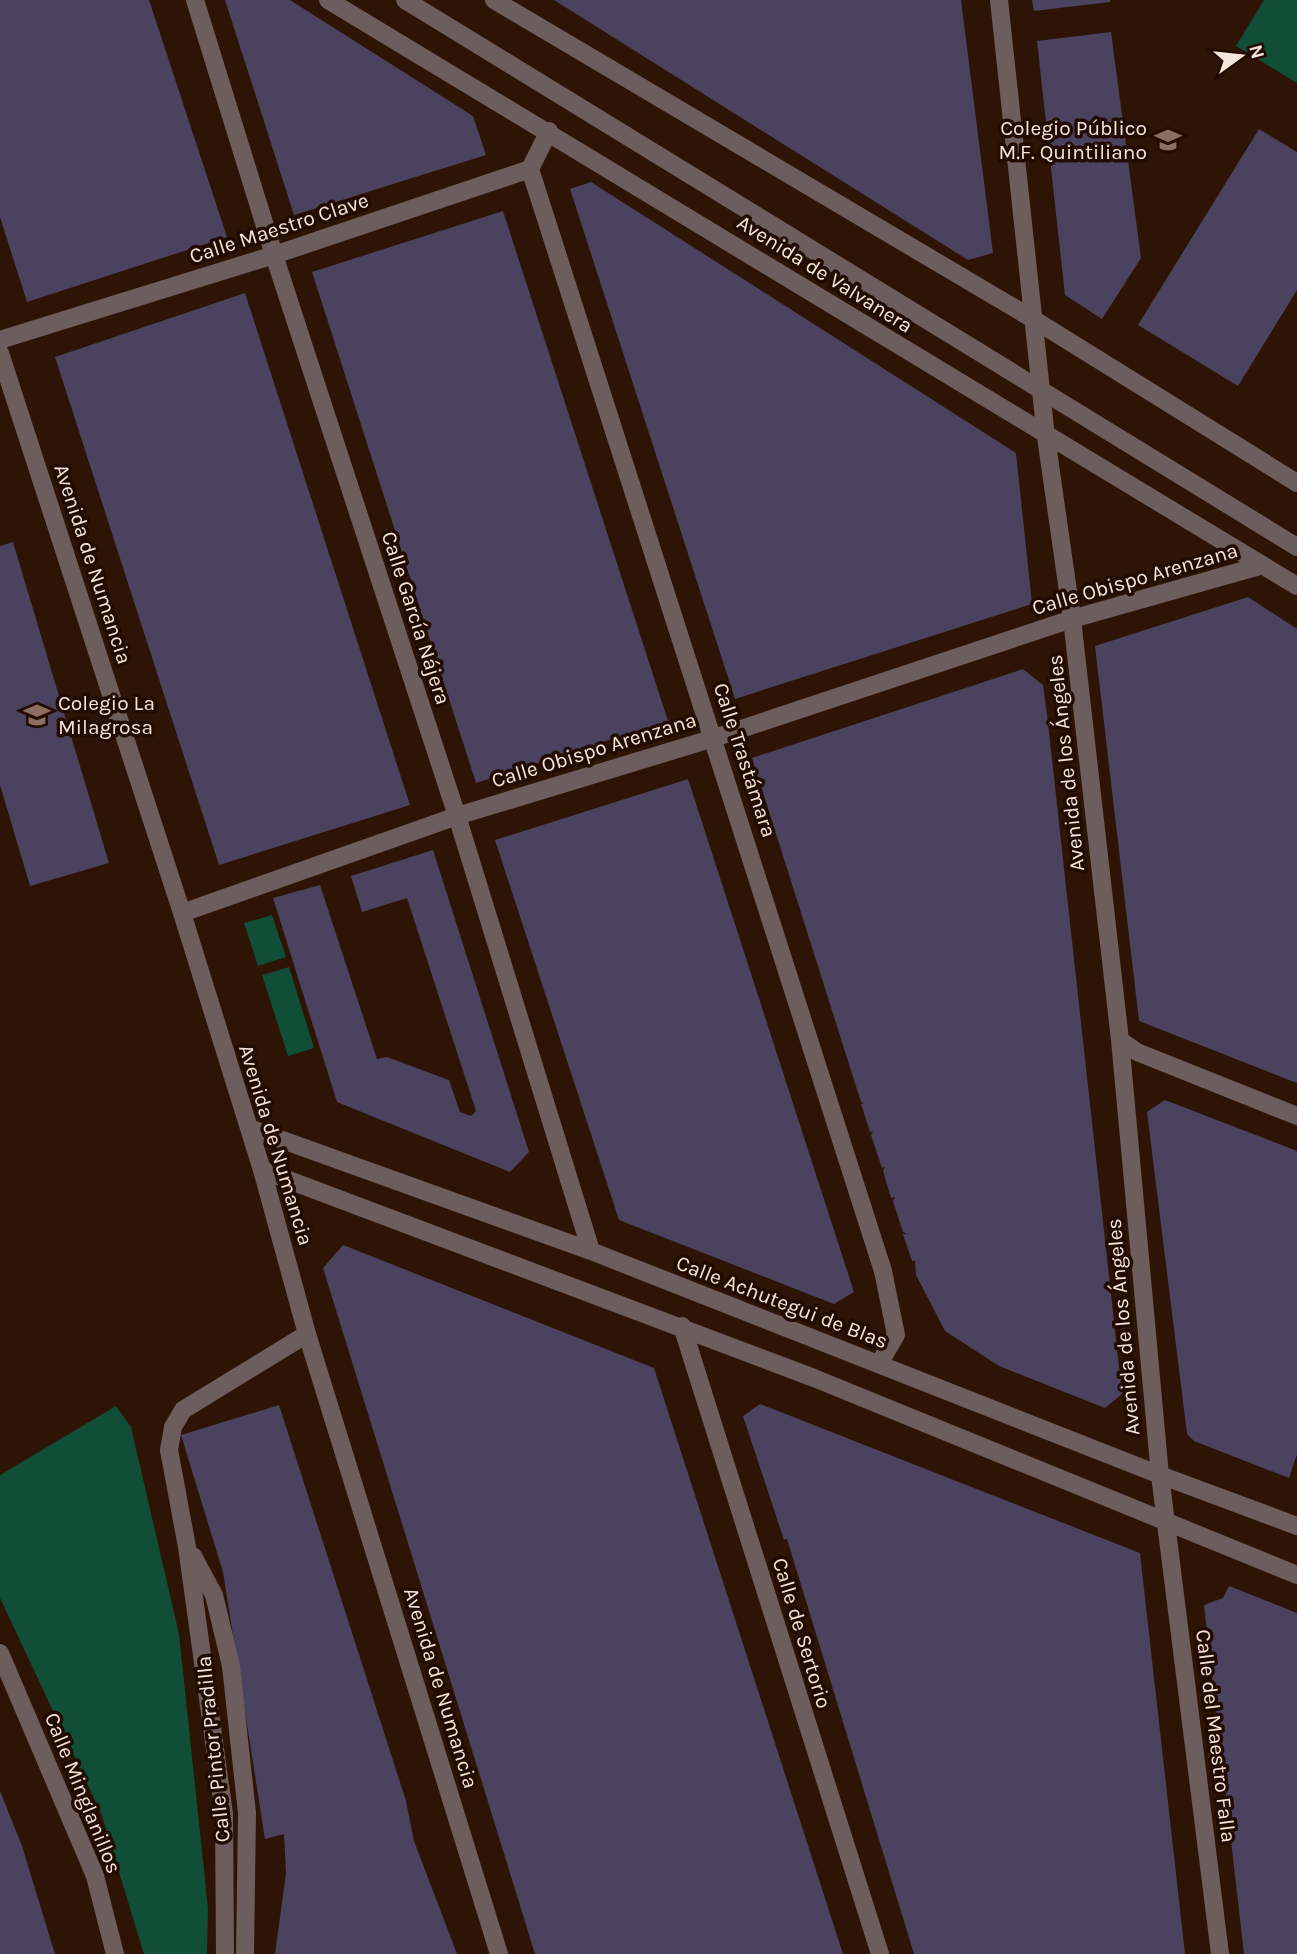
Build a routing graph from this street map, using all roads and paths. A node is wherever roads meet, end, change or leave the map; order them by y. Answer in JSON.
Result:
{"nodes":[{"id":1,"x":195,"y":0,"type":"edge"},
{"id":2,"x":328,"y":0,"type":"edge"},
{"id":3,"x":405,"y":0,"type":"edge"},
{"id":4,"x":494,"y":0,"type":"edge"},
{"id":5,"x":999,"y":0,"type":"edge"},
{"id":6,"x":550,"y":131,"type":"junction"},
{"id":7,"x":530,"y":169,"type":"junction"},
{"id":8,"x":274,"y":255,"type":"junction"},
{"id":9,"x":1032,"y":319,"type":"junction"},
{"id":10,"x":0,"y":341,"type":"edge"},
{"id":11,"x":0,"y":353,"type":"edge"},
{"id":12,"x":1040,"y":387,"type":"junction"},
{"id":13,"x":1046,"y":437,"type":"junction"},
{"id":14,"x":1297,"y":483,"type":"edge"},
{"id":15,"x":1297,"y":547,"type":"edge"},
{"id":16,"x":1263,"y":565,"type":"junction"},
{"id":17,"x":1297,"y":586,"type":"edge"},
{"id":18,"x":1072,"y":619,"type":"junction"},
{"id":19,"x":714,"y":738,"type":"junction"},
{"id":20,"x":457,"y":816,"type":"junction"},
{"id":21,"x":182,"y":913,"type":"junction"},
{"id":22,"x":1119,"y":1040,"type":"junction"},
{"id":23,"x":1297,"y":1116,"type":"edge"},
{"id":24,"x":249,"y":1128,"type":"junction"},
{"id":25,"x":262,"y":1170,"type":"junction"},
{"id":26,"x":590,"y":1251,"type":"junction"},
{"id":27,"x":682,"y":1326,"type":"junction"},
{"id":28,"x":307,"y":1334,"type":"junction"},
{"id":29,"x":879,"y":1364,"type":"junction"},
{"id":30,"x":1160,"y":1475,"type":"junction"},
{"id":31,"x":1166,"y":1523,"type":"junction"},
{"id":32,"x":1297,"y":1526,"type":"edge"},
{"id":33,"x":187,"y":1547,"type":"junction"},
{"id":34,"x":1297,"y":1575,"type":"edge"},
{"id":35,"x":0,"y":1653,"type":"edge"},
{"id":36,"x":115,"y":1954,"type":"edge"},
{"id":37,"x":225,"y":1954,"type":"edge"},
{"id":38,"x":244,"y":1954,"type":"edge"},
{"id":39,"x":499,"y":1954,"type":"edge"},
{"id":40,"x":880,"y":1954,"type":"edge"},
{"id":41,"x":1220,"y":1954,"type":"edge"}],
"edges":[{"from":1,"to":8,"type":"street","name":"Calle García Nájera"},
{"from":2,"to":6,"type":"street","name":"Avenida de Valvanera"},
{"from":3,"to":12,"type":"street","name":"Avenida de Valvanera"},
{"from":4,"to":9,"type":"street"},
{"from":5,"to":9,"type":"street","name":"Avenida de los Ángeles"},
{"from":6,"to":7,"type":"street"},
{"from":6,"to":13,"type":"street","name":"Avenida de Valvanera"},
{"from":7,"to":8,"type":"street","name":"Calle Maestro Clave"},
{"from":7,"to":19,"type":"street","name":"Calle Trastámara"},
{"from":8,"to":10,"type":"street","name":"Calle Maestro Clave"},
{"from":8,"to":20,"type":"street","name":"Calle García Nájera"},
{"from":9,"to":12,"type":"street","name":"Avenida de los Ángeles"},
{"from":9,"to":14,"type":"street"},
{"from":11,"to":21,"type":"street","name":"Avenida de Numancia"},
{"from":12,"to":13,"type":"street","name":"Avenida de los Ángeles"},
{"from":12,"to":15,"type":"street","name":"Avenida de Valvanera"},
{"from":13,"to":16,"type":"street","name":"Avenida de Valvanera"},
{"from":13,"to":18,"type":"street","name":"Avenida de los Ángeles"},
{"from":16,"to":17,"type":"street","name":"Avenida de Valvanera"},
{"from":16,"to":18,"type":"street","name":"Calle Obispo Arenzana"},
{"from":18,"to":19,"type":"street","name":"Calle Obispo Arenzana"},
{"from":18,"to":22,"type":"street","name":"Avenida de los Ángeles"},
{"from":19,"to":20,"type":"street","name":"Calle Obispo Arenzana"},
{"from":19,"to":29,"type":"street","name":"Calle Trastámara"},
{"from":20,"to":21,"type":"street","name":"Calle Obispo Arenzana"},
{"from":20,"to":26,"type":"street","name":"Calle García Nájera"},
{"from":21,"to":24,"type":"street","name":"Avenida de Numancia"},
{"from":22,"to":23,"type":"street"},
{"from":22,"to":30,"type":"street","name":"Avenida de los Ángeles"},
{"from":24,"to":25,"type":"street","name":"Avenida de Numancia"},
{"from":24,"to":26,"type":"street","name":"Calle Achutegui de Blas"},
{"from":25,"to":27,"type":"street"},
{"from":25,"to":28,"type":"street","name":"Avenida de Numancia"},
{"from":26,"to":29,"type":"street","name":"Calle Achutegui de Blas"},
{"from":27,"to":31,"type":"street"},
{"from":27,"to":40,"type":"street","name":"Calle de Sertorio"},
{"from":28,"to":33,"type":"street"},
{"from":28,"to":39,"type":"street","name":"Avenida de Numancia"},
{"from":29,"to":30,"type":"street","name":"Calle Achutegui de Blas"},
{"from":30,"to":31,"type":"street","name":"Avenida de los Ángeles"},
{"from":30,"to":32,"type":"street","name":"Calle Achutegui de Blas"},
{"from":31,"to":34,"type":"street"},
{"from":31,"to":41,"type":"street","name":"Calle del Maestro Falla"},
{"from":33,"to":37,"type":"street"},
{"from":33,"to":38,"type":"street","name":"Calle Pintor Pradilla"},
{"from":35,"to":36,"type":"street","name":"Calle Minglanillos"}]}
